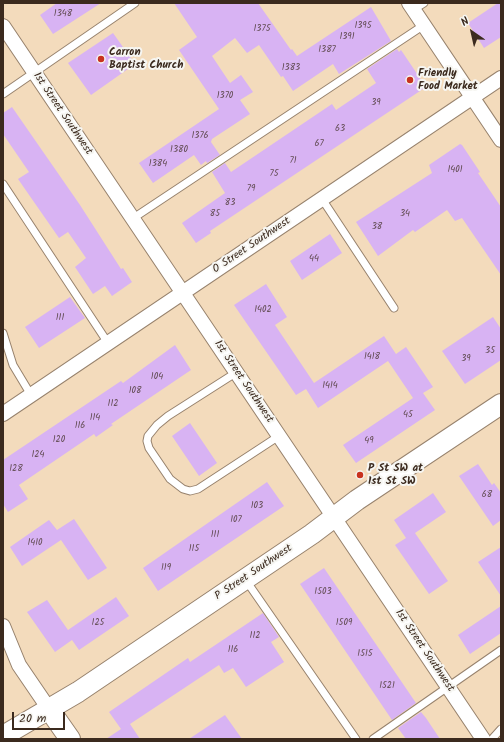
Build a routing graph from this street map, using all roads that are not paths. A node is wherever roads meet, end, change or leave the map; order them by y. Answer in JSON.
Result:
{"nodes":[{"id":1,"x":135,"y":3,"type":"edge"},
{"id":2,"x":415,"y":5,"type":"edge"},
{"id":3,"x":424,"y":25,"type":"junction"},
{"id":4,"x":3,"y":26,"type":"edge"},
{"id":5,"x":34,"y":72,"type":"junction"},
{"id":6,"x":501,"y":78,"type":"edge"},
{"id":7,"x":3,"y":94,"type":"edge"},
{"id":8,"x":473,"y":98,"type":"junction"},
{"id":9,"x":501,"y":140,"type":"edge"},
{"id":10,"x":3,"y":184,"type":"edge"},
{"id":11,"x":322,"y":199,"type":"junction"},
{"id":12,"x":132,"y":219,"type":"junction"},
{"id":13,"x":183,"y":292,"type":"junction"},
{"id":14,"x":394,"y":308,"type":"dead end"},
{"id":15,"x":3,"y":333,"type":"edge"},
{"id":16,"x":108,"y":343,"type":"junction"},
{"id":17,"x":237,"y":372,"type":"junction"},
{"id":18,"x":31,"y":395,"type":"junction"},
{"id":19,"x":501,"y":404,"type":"edge"},
{"id":20,"x":3,"y":414,"type":"edge"},
{"id":21,"x":279,"y":436,"type":"junction"},
{"id":22,"x":334,"y":518,"type":"junction"},
{"id":23,"x":245,"y":579,"type":"junction"},
{"id":24,"x":3,"y":626,"type":"edge"},
{"id":25,"x":501,"y":650,"type":"edge"},
{"id":26,"x":448,"y":687,"type":"junction"},
{"id":27,"x":49,"y":709,"type":"junction"},
{"id":28,"x":501,"y":730,"type":"edge"},
{"id":29,"x":3,"y":736,"type":"edge"},
{"id":30,"x":70,"y":739,"type":"edge"},
{"id":31,"x":356,"y":739,"type":"edge"},
{"id":32,"x":373,"y":739,"type":"edge"},
{"id":33,"x":483,"y":739,"type":"edge"},
{"id":34,"x":492,"y":739,"type":"edge"}],
"edges":[{"from":1,"to":5,"type":"lane"},
{"from":2,"to":3,"type":"street"},
{"from":3,"to":8,"type":"street"},
{"from":3,"to":12,"type":"lane"},
{"from":4,"to":5,"type":"street","name":"1st Street Southwest"},
{"from":5,"to":7,"type":"lane"},
{"from":5,"to":12,"type":"street","name":"1st Street Southwest"},
{"from":6,"to":8,"type":"street","name":"O Street Southwest"},
{"from":8,"to":9,"type":"street"},
{"from":8,"to":11,"type":"street","name":"O Street Southwest"},
{"from":10,"to":16,"type":"lane"},
{"from":11,"to":13,"type":"street","name":"O Street Southwest"},
{"from":11,"to":14,"type":"lane"},
{"from":12,"to":13,"type":"street","name":"1st Street Southwest"},
{"from":13,"to":16,"type":"street","name":"O Street Southwest"},
{"from":13,"to":17,"type":"street","name":"1st Street Southwest"},
{"from":15,"to":18,"type":"lane"},
{"from":16,"to":18,"type":"street","name":"O Street Southwest"},
{"from":17,"to":21,"type":"street","name":"1st Street Southwest"},
{"from":17,"to":21,"type":"lane"},
{"from":18,"to":20,"type":"street","name":"O Street Southwest"},
{"from":19,"to":22,"type":"street","name":"P Street Southwest"},
{"from":21,"to":22,"type":"street","name":"1st Street Southwest"},
{"from":22,"to":23,"type":"street","name":"P Street Southwest"},
{"from":22,"to":26,"type":"street","name":"1st Street Southwest"},
{"from":23,"to":27,"type":"street","name":"P Street Southwest"},
{"from":23,"to":31,"type":"lane"},
{"from":24,"to":27,"type":"street"},
{"from":25,"to":26,"type":"lane"},
{"from":26,"to":32,"type":"lane"},
{"from":26,"to":33,"type":"street","name":"1st Street Southwest"},
{"from":27,"to":29,"type":"street","name":"P Street Southwest"},
{"from":27,"to":30,"type":"street"},
{"from":28,"to":34,"type":"lane"}]}
